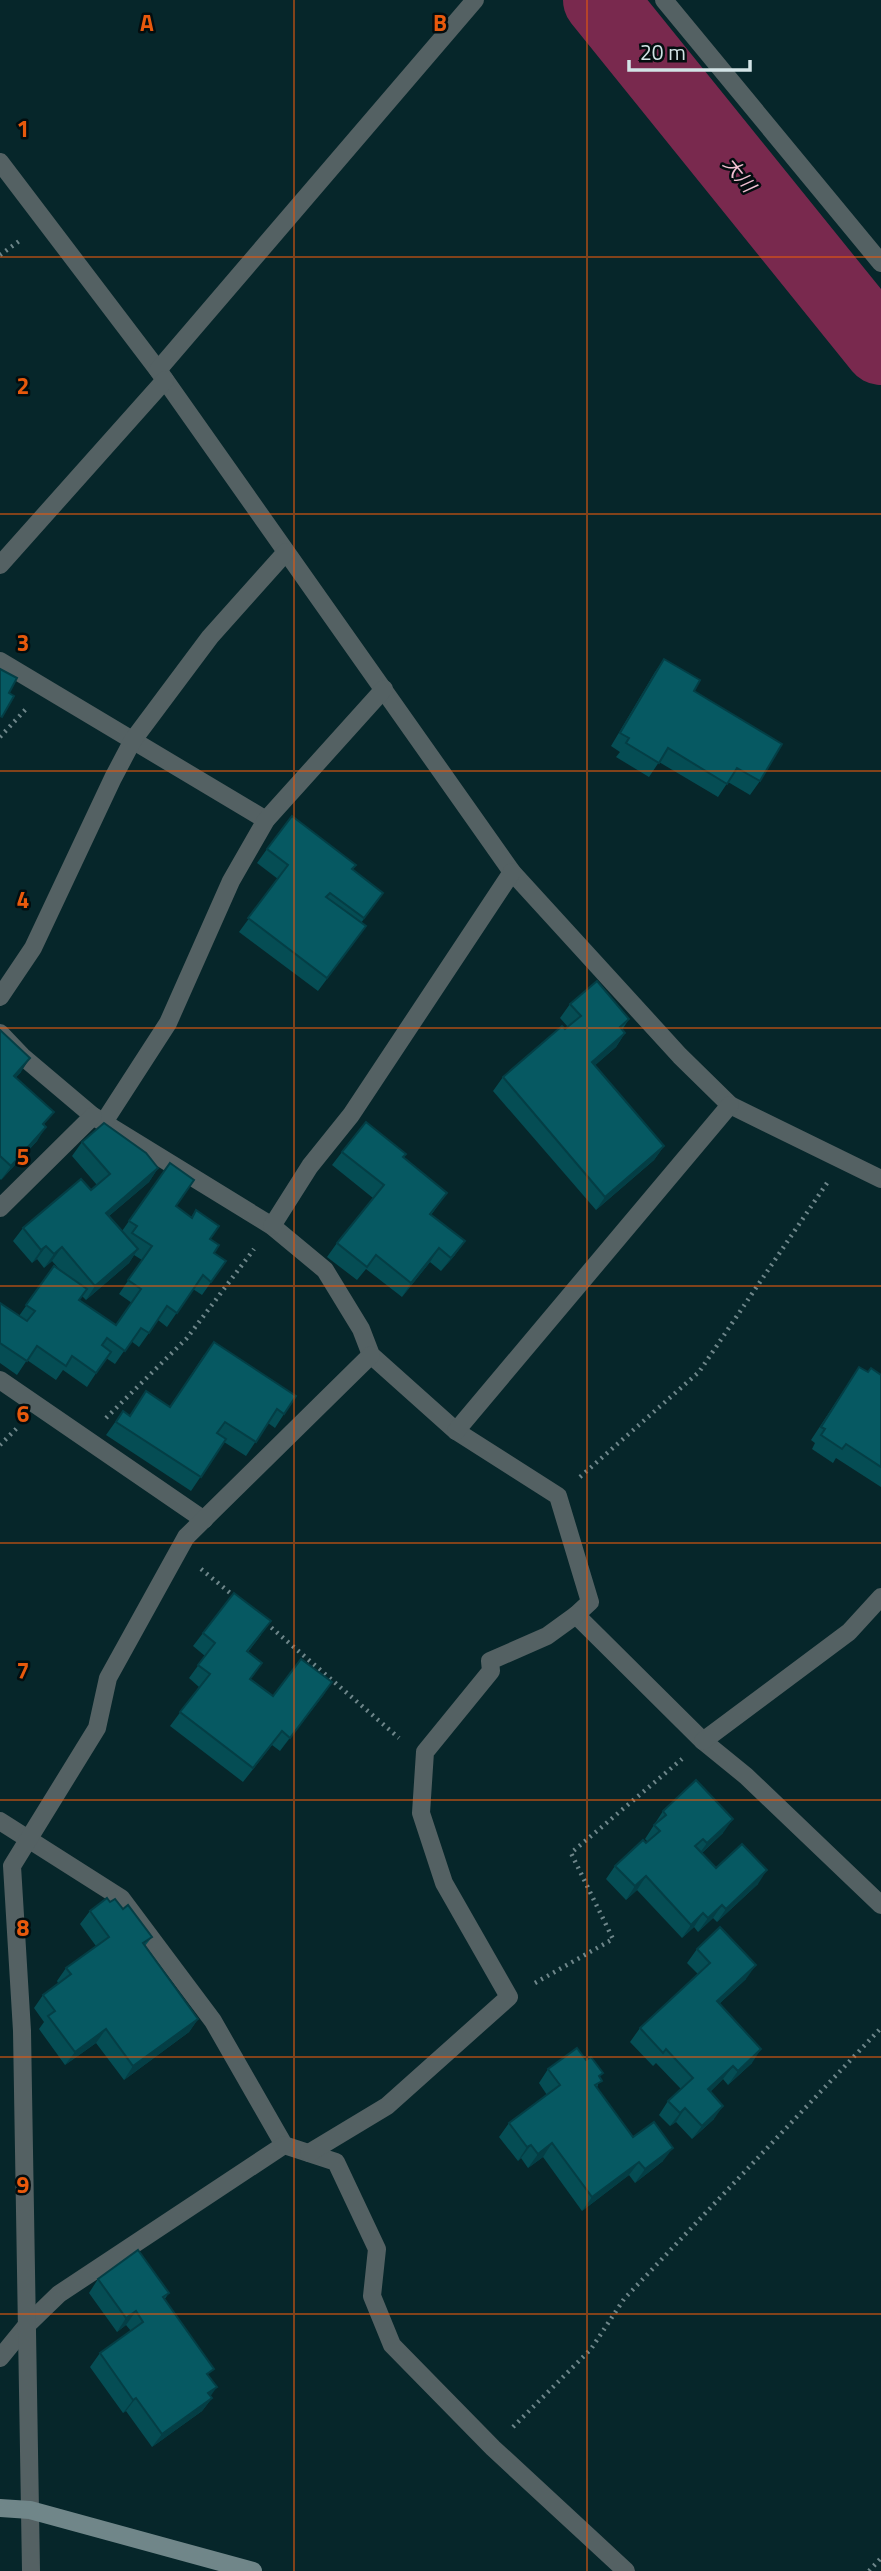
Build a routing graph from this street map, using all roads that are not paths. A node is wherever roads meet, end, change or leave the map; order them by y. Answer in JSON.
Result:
{"nodes":[{"id":1,"x":475,"y":0,"type":"edge"},
{"id":2,"x":664,"y":0,"type":"edge"},
{"id":3,"x":0,"y":162,"type":"edge"},
{"id":4,"x":881,"y":263,"type":"edge"},
{"id":5,"x":162,"y":375,"type":"junction"},
{"id":6,"x":286,"y":552,"type":"junction"},
{"id":7,"x":0,"y":565,"type":"edge"},
{"id":8,"x":0,"y":661,"type":"edge"},
{"id":9,"x":384,"y":689,"type":"junction"},
{"id":10,"x":132,"y":740,"type":"junction"},
{"id":11,"x":266,"y":820,"type":"junction"},
{"id":12,"x":512,"y":872,"type":"junction"},
{"id":13,"x":0,"y":996,"type":"edge"},
{"id":14,"x":0,"y":1033,"type":"edge"},
{"id":15,"x":730,"y":1105,"type":"junction"},
{"id":16,"x":98,"y":1119,"type":"junction"},
{"id":17,"x":881,"y":1179,"type":"edge"},
{"id":18,"x":0,"y":1208,"type":"edge"},
{"id":19,"x":272,"y":1226,"type":"junction"},
{"id":20,"x":371,"y":1355,"type":"junction"},
{"id":21,"x":0,"y":1380,"type":"edge"},
{"id":22,"x":456,"y":1430,"type":"junction"},
{"id":23,"x":204,"y":1520,"type":"junction"},
{"id":24,"x":881,"y":1597,"type":"edge"},
{"id":25,"x":576,"y":1615,"type":"junction"},
{"id":26,"x":703,"y":1741,"type":"junction"},
{"id":27,"x":0,"y":1821,"type":"edge"},
{"id":28,"x":28,"y":1840,"type":"junction"},
{"id":29,"x":6,"y":1872,"type":"edge"},
{"id":30,"x":881,"y":1905,"type":"edge"},
{"id":31,"x":284,"y":2145,"type":"junction"},
{"id":32,"x":309,"y":2153,"type":"junction"},
{"id":33,"x":27,"y":2325,"type":"junction"},
{"id":34,"x":0,"y":2357,"type":"edge"},
{"id":35,"x":0,"y":2508,"type":"edge"},
{"id":36,"x":30,"y":2510,"type":"junction"},
{"id":37,"x":31,"y":2571,"type":"edge"},
{"id":38,"x":253,"y":2571,"type":"edge"},
{"id":39,"x":626,"y":2571,"type":"edge"}],
"edges":[{"from":1,"to":5,"type":"street"},
{"from":2,"to":4,"type":"street"},
{"from":3,"to":5,"type":"street"},
{"from":5,"to":6,"type":"street"},
{"from":5,"to":7,"type":"street"},
{"from":6,"to":9,"type":"street"},
{"from":6,"to":10,"type":"street"},
{"from":8,"to":10,"type":"street"},
{"from":9,"to":11,"type":"street"},
{"from":9,"to":12,"type":"street"},
{"from":10,"to":11,"type":"street"},
{"from":10,"to":13,"type":"street"},
{"from":11,"to":16,"type":"street"},
{"from":12,"to":15,"type":"street"},
{"from":12,"to":19,"type":"street"},
{"from":14,"to":16,"type":"street"},
{"from":15,"to":17,"type":"street"},
{"from":15,"to":22,"type":"street"},
{"from":16,"to":18,"type":"street"},
{"from":16,"to":19,"type":"street"},
{"from":19,"to":20,"type":"street"},
{"from":20,"to":22,"type":"street"},
{"from":20,"to":23,"type":"street"},
{"from":21,"to":23,"type":"street"},
{"from":22,"to":25,"type":"street"},
{"from":23,"to":28,"type":"street"},
{"from":24,"to":26,"type":"street"},
{"from":25,"to":26,"type":"street"},
{"from":25,"to":32,"type":"street"},
{"from":26,"to":30,"type":"street"},
{"from":27,"to":28,"type":"street"},
{"from":28,"to":29,"type":"street"},
{"from":28,"to":31,"type":"street"},
{"from":29,"to":33,"type":"street"},
{"from":31,"to":32,"type":"street"},
{"from":31,"to":33,"type":"street"},
{"from":32,"to":39,"type":"street"},
{"from":33,"to":34,"type":"street"},
{"from":33,"to":36,"type":"street"},
{"from":35,"to":36,"type":"street"},
{"from":36,"to":37,"type":"street"},
{"from":36,"to":38,"type":"street"}]}
